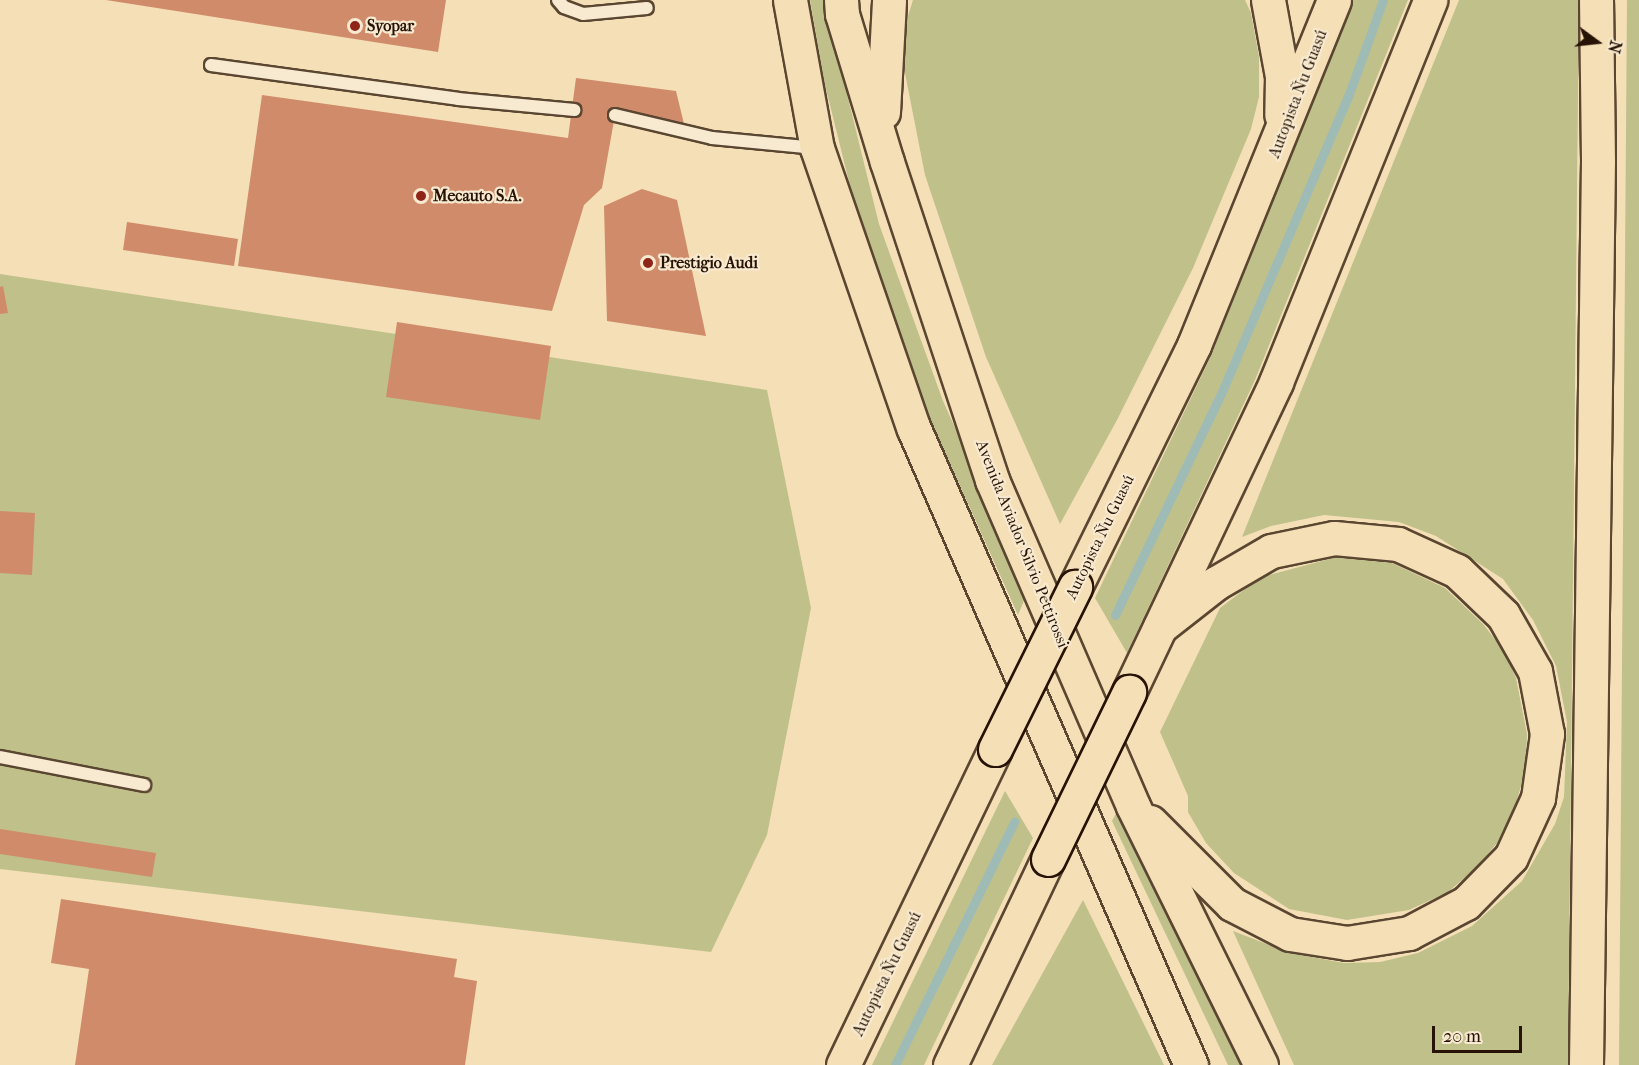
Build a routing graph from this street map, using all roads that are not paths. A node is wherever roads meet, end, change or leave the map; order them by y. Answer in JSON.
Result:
{"nodes":[{"id":1,"x":558,"y":0,"type":"edge"},
{"id":2,"x":790,"y":0,"type":"edge"},
{"id":3,"x":841,"y":0,"type":"edge"},
{"id":4,"x":889,"y":0,"type":"edge"},
{"id":5,"x":1268,"y":0,"type":"edge"},
{"id":6,"x":1334,"y":0,"type":"edge"},
{"id":7,"x":1430,"y":0,"type":"edge"},
{"id":8,"x":1596,"y":0,"type":"edge"},
{"id":9,"x":647,"y":8,"type":"dead end"},
{"id":10,"x":211,"y":64,"type":"dead end"},
{"id":11,"x":574,"y":110,"type":"dead end"},
{"id":12,"x":615,"y":115,"type":"dead end"},
{"id":13,"x":1280,"y":141,"type":"junction"},
{"id":14,"x":817,"y":148,"type":"junction"},
{"id":15,"x":887,"y":162,"type":"junction"},
{"id":16,"x":1160,"y":627,"type":"junction"},
{"id":17,"x":0,"y":757,"type":"edge"},
{"id":18,"x":144,"y":785,"type":"dead end"},
{"id":19,"x":1133,"y":806,"type":"junction"},
{"id":20,"x":843,"y":1065,"type":"edge"},
{"id":21,"x":950,"y":1065,"type":"edge"},
{"id":22,"x":1191,"y":1065,"type":"edge"},
{"id":23,"x":1262,"y":1065,"type":"edge"},
{"id":24,"x":1586,"y":1065,"type":"edge"}],
"edges":[{"from":1,"to":9,"type":"lane"},
{"from":2,"to":14,"type":"highway"},
{"from":3,"to":15,"type":"highway","name":"Avenida Aviador Silvio Pettirossi"},
{"from":4,"to":15,"type":"highway"},
{"from":5,"to":13,"type":"highway"},
{"from":6,"to":13,"type":"highway","name":"Autopista Ñu Guasú"},
{"from":7,"to":16,"type":"highway"},
{"from":8,"to":24,"type":"highway"},
{"from":10,"to":11,"type":"lane"},
{"from":12,"to":14,"type":"lane"},
{"from":13,"to":20,"type":"highway","name":"Autopista Ñu Guasú","bridge":true},
{"from":14,"to":22,"type":"highway"},
{"from":15,"to":19,"type":"highway","name":"Avenida Aviador Silvio Pettirossi"},
{"from":16,"to":19,"type":"highway"},
{"from":16,"to":21,"type":"highway","bridge":true},
{"from":17,"to":18,"type":"lane"},
{"from":19,"to":23,"type":"highway","name":"Avenida Aviador Silvio Pettirossi"}]}
